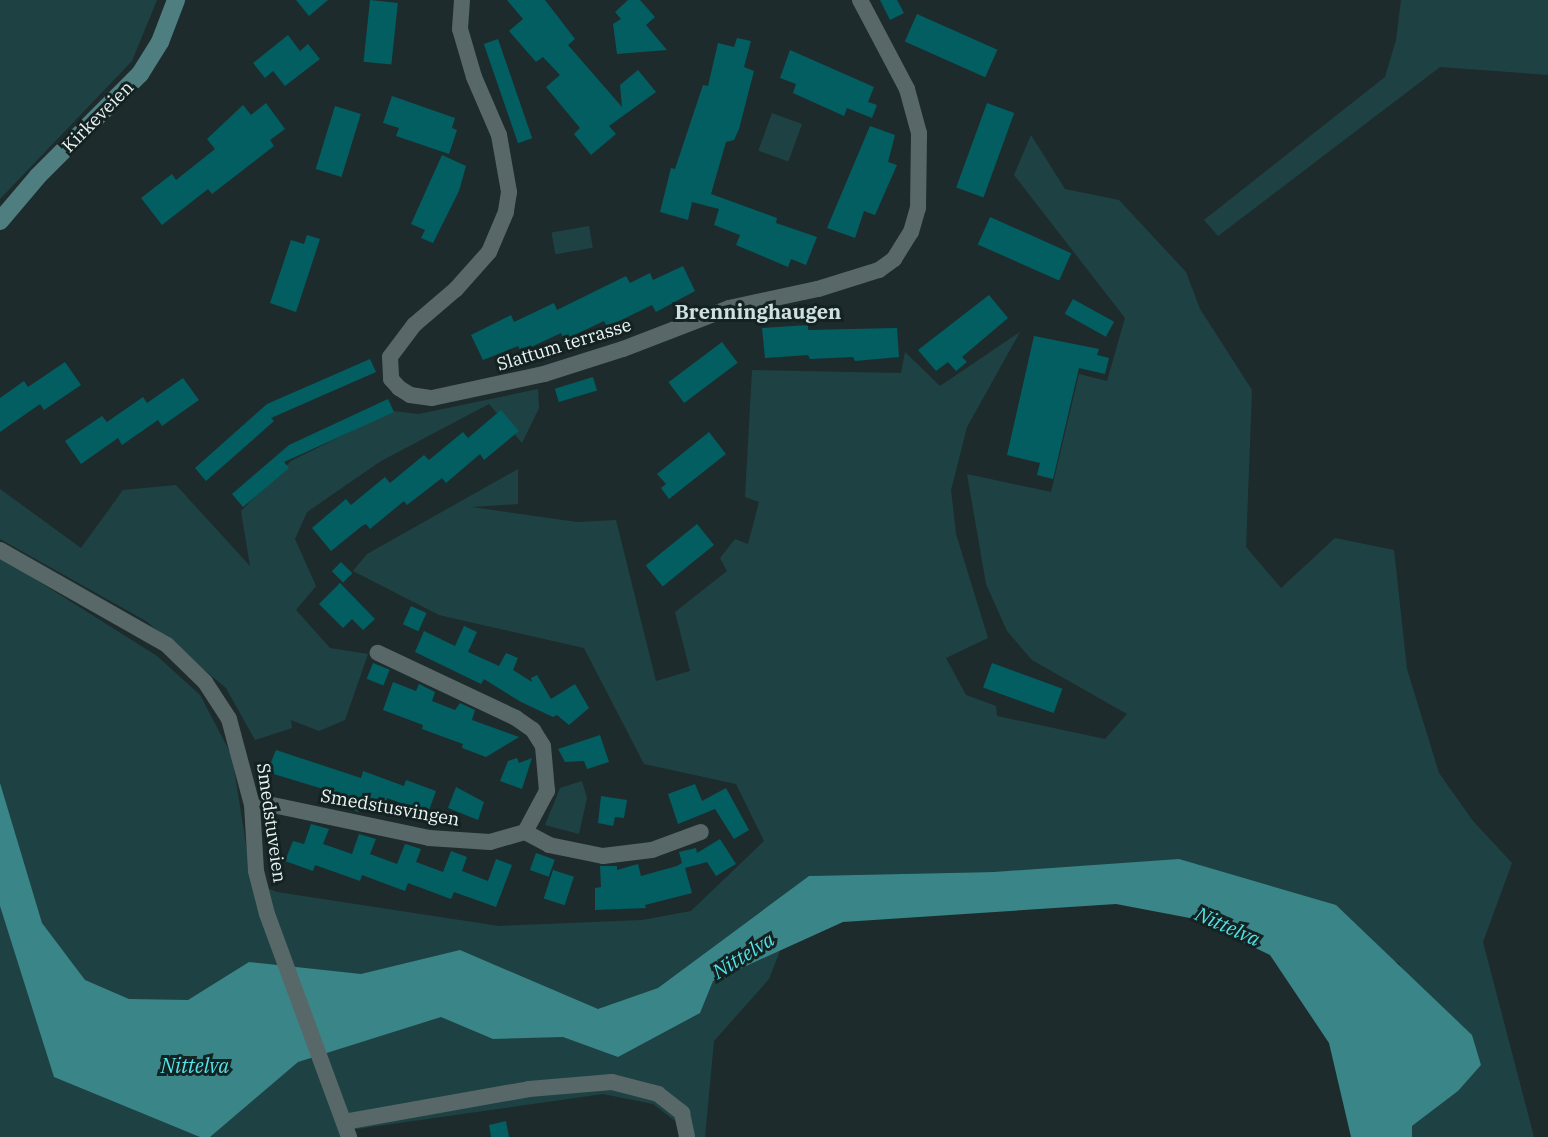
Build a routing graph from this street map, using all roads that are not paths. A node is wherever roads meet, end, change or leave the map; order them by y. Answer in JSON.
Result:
{"nodes":[{"id":1,"x":176,"y":0,"type":"edge"},
{"id":2,"x":462,"y":0,"type":"edge"},
{"id":3,"x":860,"y":0,"type":"edge"},
{"id":4,"x":0,"y":221,"type":"edge"},
{"id":5,"x":0,"y":550,"type":"edge"},
{"id":6,"x":378,"y":653,"type":"dead end"},
{"id":7,"x":252,"y":805,"type":"junction"},
{"id":8,"x":525,"y":832,"type":"junction"},
{"id":9,"x":702,"y":832,"type":"dead end"},
{"id":10,"x":344,"y":1122,"type":"edge"},
{"id":11,"x":687,"y":1137,"type":"edge"}],
"edges":[{"from":1,"to":4,"type":"main road","name":"Kirkeveien"},
{"from":2,"to":3,"type":"street","name":"Slattum terrasse"},
{"from":5,"to":7,"type":"street","name":"Smedstuveien"},
{"from":6,"to":8,"type":"street"},
{"from":7,"to":8,"type":"street","name":"Smedstusvingen"},
{"from":7,"to":10,"type":"street","name":"Smedstuveien"},
{"from":8,"to":9,"type":"street"},
{"from":10,"to":11,"type":"street"}]}
